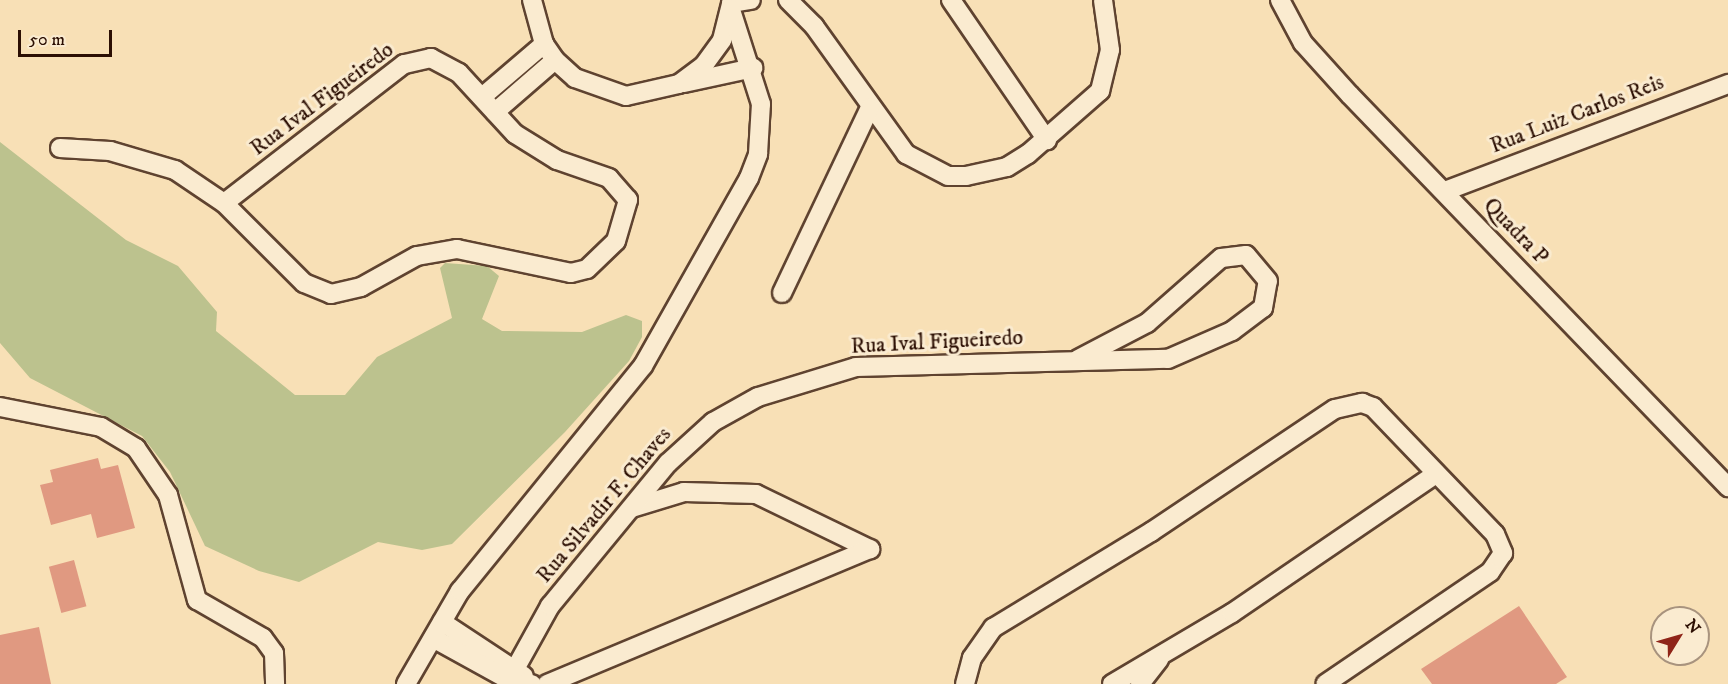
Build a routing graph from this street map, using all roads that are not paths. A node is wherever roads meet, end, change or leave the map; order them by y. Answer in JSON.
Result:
{"nodes":[{"id":1,"x":532,"y":0,"type":"edge"},
{"id":2,"x":751,"y":0,"type":"edge"},
{"id":3,"x":951,"y":0,"type":"edge"},
{"id":4,"x":1103,"y":0,"type":"edge"},
{"id":5,"x":1280,"y":0,"type":"edge"},
{"id":6,"x":792,"y":1,"type":"edge"},
{"id":7,"x":731,"y":4,"type":"edge"},
{"id":8,"x":544,"y":45,"type":"junction"},
{"id":9,"x":555,"y":60,"type":"junction"},
{"id":10,"x":753,"y":68,"type":"junction"},
{"id":11,"x":679,"y":84,"type":"junction"},
{"id":12,"x":1728,"y":84,"type":"edge"},
{"id":13,"x":482,"y":98,"type":"junction"},
{"id":14,"x":870,"y":108,"type":"junction"},
{"id":15,"x":495,"y":112,"type":"junction"},
{"id":16,"x":882,"y":123,"type":"junction"},
{"id":17,"x":859,"y":133,"type":"junction"},
{"id":18,"x":1047,"y":140,"type":"junction"},
{"id":19,"x":60,"y":148,"type":"dead end"},
{"id":20,"x":1444,"y":191,"type":"junction"},
{"id":21,"x":224,"y":203,"type":"junction"},
{"id":22,"x":782,"y":293,"type":"dead end"},
{"id":23,"x":1126,"y":336,"type":"junction"},
{"id":24,"x":1078,"y":359,"type":"junction"},
{"id":25,"x":1134,"y":362,"type":"junction"},
{"id":26,"x":0,"y":407,"type":"edge"},
{"id":27,"x":733,"y":411,"type":"joint"},
{"id":28,"x":1687,"y":444,"type":"junction"},
{"id":29,"x":1728,"y":466,"type":"edge"},
{"id":30,"x":663,"y":469,"type":"junction"},
{"id":31,"x":1436,"y":474,"type":"junction"},
{"id":32,"x":1728,"y":487,"type":"edge"},
{"id":33,"x":684,"y":492,"type":"junction"},
{"id":34,"x":632,"y":508,"type":"junction"},
{"id":35,"x":831,"y":527,"type":"junction"},
{"id":36,"x":832,"y":565,"type":"junction"},
{"id":37,"x":437,"y":630,"type":"junction"},
{"id":38,"x":1159,"y":660,"type":"junction"},
{"id":39,"x":506,"y":670,"type":"junction"},
{"id":40,"x":275,"y":684,"type":"edge"},
{"id":41,"x":406,"y":684,"type":"edge"},
{"id":42,"x":532,"y":684,"type":"edge"},
{"id":43,"x":546,"y":684,"type":"edge"},
{"id":44,"x":965,"y":684,"type":"edge"},
{"id":45,"x":1112,"y":684,"type":"edge"},
{"id":46,"x":1140,"y":684,"type":"edge"},
{"id":47,"x":1324,"y":684,"type":"edge"}],
"edges":[{"from":1,"to":8,"type":"street"},
{"from":2,"to":7,"type":"street"},
{"from":3,"to":18,"type":"street"},
{"from":4,"to":18,"type":"street"},
{"from":5,"to":20,"type":"street","name":"Quadra P"},
{"from":6,"to":14,"type":"street"},
{"from":7,"to":10,"type":"street"},
{"from":7,"to":11,"type":"street"},
{"from":8,"to":9,"type":"street"},
{"from":8,"to":13,"type":"street"},
{"from":9,"to":11,"type":"street"},
{"from":9,"to":15,"type":"street"},
{"from":10,"to":11,"type":"street"},
{"from":10,"to":37,"type":"street"},
{"from":12,"to":20,"type":"street","name":"Rua Luiz Carlos Reis"},
{"from":13,"to":15,"type":"street","name":"Rua Ival Figueiredo"},
{"from":13,"to":21,"type":"street","name":"Rua Ival Figueiredo"},
{"from":14,"to":16,"type":"street"},
{"from":14,"to":17,"type":"street"},
{"from":15,"to":21,"type":"street","name":"Rua Ival Figueiredo"},
{"from":16,"to":17,"type":"street"},
{"from":16,"to":18,"type":"street"},
{"from":17,"to":22,"type":"street"},
{"from":19,"to":21,"type":"street","name":"Rua Ival Figueiredo"},
{"from":20,"to":28,"type":"street","name":"Quadra P"},
{"from":23,"to":24,"type":"street","name":"Rua Ival Figueiredo"},
{"from":23,"to":25,"type":"street"},
{"from":23,"to":25,"type":"street","name":"Rua Ival Figueiredo"},
{"from":24,"to":25,"type":"street","name":"Rua Ival Figueiredo"},
{"from":24,"to":27,"type":"street","name":"Rua Ival Figueiredo"},
{"from":26,"to":40,"type":"street"},
{"from":27,"to":30,"type":"street","name":"Rua Silvadir F. Chaves"},
{"from":28,"to":29,"type":"street"},
{"from":28,"to":32,"type":"street","name":"Quadra P"},
{"from":30,"to":33,"type":"street"},
{"from":30,"to":34,"type":"street","name":"Rua Silvadir F. Chaves"},
{"from":31,"to":38,"type":"street"},
{"from":31,"to":44,"type":"street"},
{"from":31,"to":47,"type":"street"},
{"from":33,"to":34,"type":"street"},
{"from":33,"to":35,"type":"street"},
{"from":34,"to":39,"type":"street","name":"Rua Silvadir F. Chaves"},
{"from":35,"to":36,"type":"street"},
{"from":35,"to":36,"type":"street"},
{"from":36,"to":43,"type":"street"},
{"from":37,"to":39,"type":"street"},
{"from":37,"to":41,"type":"street"},
{"from":38,"to":45,"type":"street"},
{"from":38,"to":46,"type":"street"},
{"from":39,"to":42,"type":"street"}]}
